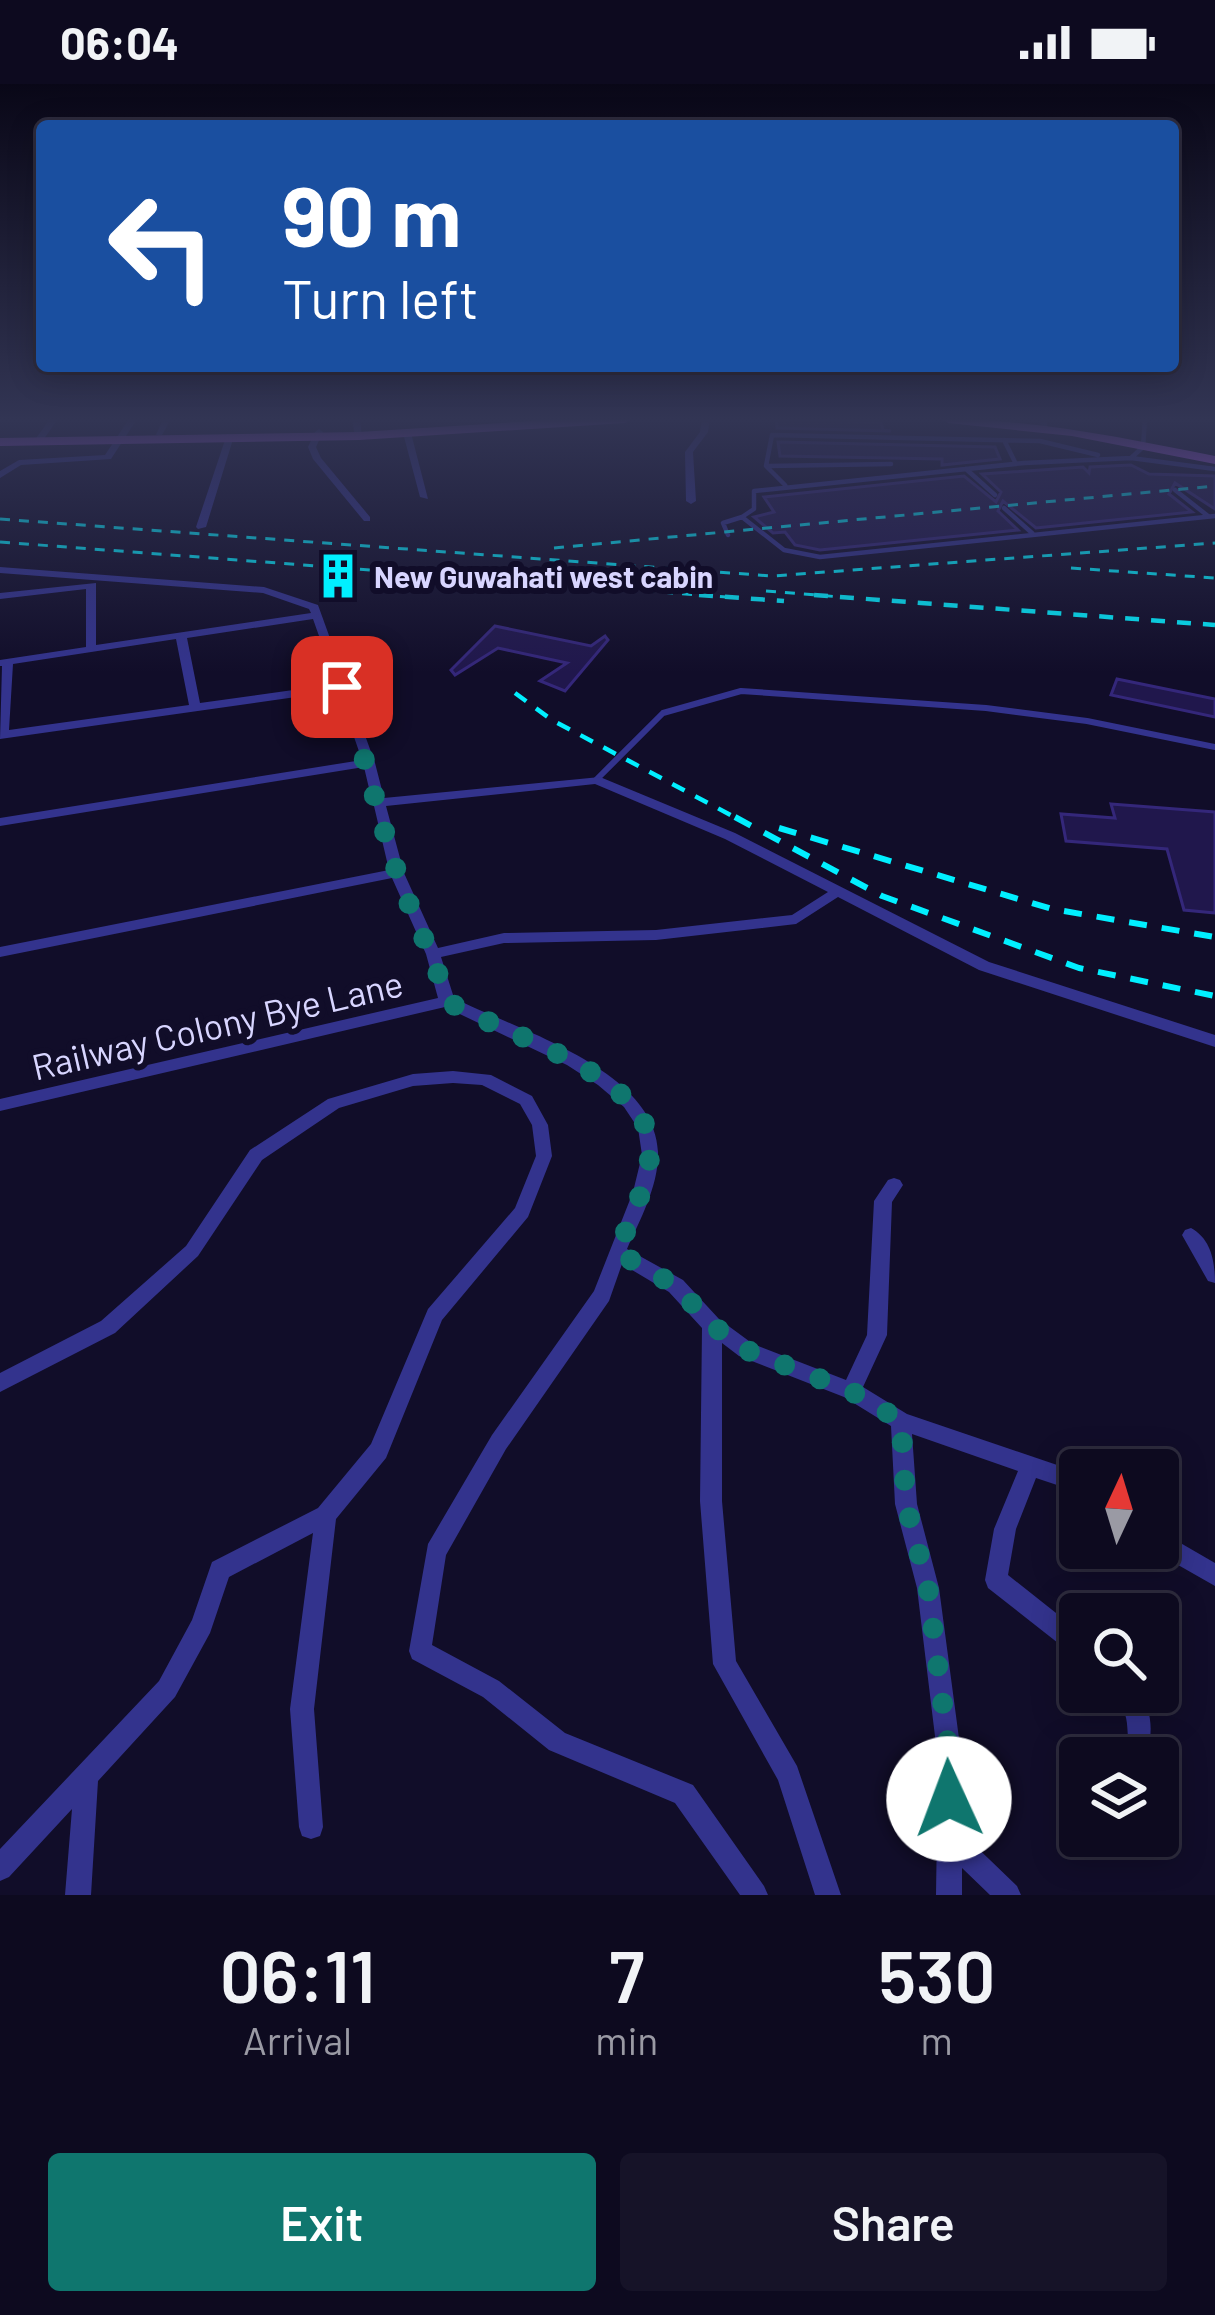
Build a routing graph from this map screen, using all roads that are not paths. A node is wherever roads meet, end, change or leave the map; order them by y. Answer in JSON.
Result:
{"nodes":[{"id":1,"x":208,"y":504,"type":"edge"},
{"id":2,"x":354,"y":504,"type":"edge"},
{"id":3,"x":754,"y":504,"type":"edge"},
{"id":4,"x":1004,"y":508,"type":"dead end"},
{"id":5,"x":742,"y":517,"type":"junction"},
{"id":6,"x":1212,"y":517,"type":"edge"},
{"id":7,"x":367,"y":519,"type":"dead end"},
{"id":8,"x":201,"y":527,"type":"dead end"},
{"id":9,"x":1034,"y":533,"type":"junction"},
{"id":10,"x":728,"y":535,"type":"dead end"},
{"id":11,"x":0,"y":570,"type":"edge"},
{"id":12,"x":117,"y":580,"type":"junction"},
{"id":13,"x":91,"y":585,"type":"junction"},
{"id":14,"x":0,"y":596,"type":"edge"},
{"id":15,"x":316,"y":615,"type":"junction"},
{"id":16,"x":181,"y":635,"type":"junction"},
{"id":17,"x":91,"y":649,"type":"junction"},
{"id":18,"x":4,"y":662,"type":"edge"},
{"id":19,"x":342,"y":687,"type":"junction"},
{"id":20,"x":195,"y":707,"type":"junction"},
{"id":21,"x":2,"y":735,"type":"edge"},
{"id":22,"x":1215,"y":747,"type":"edge"},
{"id":23,"x":368,"y":763,"type":"junction"},
{"id":24,"x":596,"y":780,"type":"junction"},
{"id":25,"x":377,"y":803,"type":"junction"},
{"id":26,"x":0,"y":821,"type":"edge"},
{"id":27,"x":397,"y":873,"type":"junction"},
{"id":28,"x":838,"y":891,"type":"junction"},
{"id":29,"x":0,"y":952,"type":"edge"},
{"id":30,"x":434,"y":954,"type":"junction"},
{"id":31,"x":447,"y":1001,"type":"junction"},
{"id":32,"x":1215,"y":1041,"type":"edge"},
{"id":33,"x":0,"y":1106,"type":"edge"},
{"id":34,"x":895,"y":1185,"type":"dead end"},
{"id":35,"x":1191,"y":1235,"type":"dead end"},
{"id":36,"x":617,"y":1252,"type":"junction"},
{"id":37,"x":1215,"y":1275,"type":"edge"},
{"id":38,"x":712,"y":1325,"type":"junction"},
{"id":39,"x":0,"y":1383,"type":"edge"},
{"id":40,"x":851,"y":1391,"type":"junction"},
{"id":41,"x":901,"y":1421,"type":"junction"},
{"id":42,"x":1030,"y":1466,"type":"junction"},
{"id":43,"x":1059,"y":1476,"type":"edge"},
{"id":44,"x":326,"y":1515,"type":"junction"},
{"id":45,"x":1179,"y":1554,"type":"edge"},
{"id":46,"x":1215,"y":1575,"type":"edge"},
{"id":47,"x":1059,"y":1630,"type":"edge"},
{"id":48,"x":86,"y":1781,"type":"junction"},
{"id":49,"x":311,"y":1827,"type":"dead end"},
{"id":50,"x":948,"y":1837,"type":"junction"},
{"id":51,"x":0,"y":1868,"type":"edge"},
{"id":52,"x":78,"y":1895,"type":"edge"},
{"id":53,"x":755,"y":1895,"type":"edge"},
{"id":54,"x":828,"y":1895,"type":"edge"},
{"id":55,"x":949,"y":1895,"type":"edge"},
{"id":56,"x":1008,"y":1895,"type":"edge"}],
"edges":[{"from":1,"to":8,"type":"street"},
{"from":2,"to":7,"type":"street"},
{"from":3,"to":5,"type":"lane"},
{"from":4,"to":9,"type":"lane"},
{"from":5,"to":9,"type":"lane"},
{"from":5,"to":10,"type":"lane"},
{"from":6,"to":9,"type":"lane"},
{"from":11,"to":12,"type":"street"},
{"from":12,"to":13,"type":"street"},
{"from":12,"to":15,"type":"street"},
{"from":13,"to":14,"type":"street"},
{"from":13,"to":17,"type":"street"},
{"from":15,"to":16,"type":"street"},
{"from":15,"to":19,"type":"street"},
{"from":16,"to":17,"type":"street"},
{"from":16,"to":20,"type":"street"},
{"from":17,"to":18,"type":"street"},
{"from":18,"to":21,"type":"street"},
{"from":19,"to":20,"type":"street"},
{"from":19,"to":23,"type":"street"},
{"from":20,"to":21,"type":"street"},
{"from":22,"to":24,"type":"lane"},
{"from":23,"to":25,"type":"street"},
{"from":23,"to":26,"type":"street"},
{"from":24,"to":25,"type":"street"},
{"from":24,"to":28,"type":"street"},
{"from":25,"to":27,"type":"street"},
{"from":27,"to":29,"type":"street"},
{"from":27,"to":30,"type":"street"},
{"from":28,"to":30,"type":"street"},
{"from":28,"to":32,"type":"street"},
{"from":30,"to":31,"type":"street"},
{"from":31,"to":33,"type":"street","name":"Railway Colony Bye Lane"},
{"from":31,"to":36,"type":"street"},
{"from":34,"to":40,"type":"street"},
{"from":35,"to":37,"type":"street"},
{"from":36,"to":38,"type":"street"},
{"from":36,"to":53,"type":"street"},
{"from":38,"to":40,"type":"street"},
{"from":38,"to":54,"type":"street"},
{"from":39,"to":44,"type":"street"},
{"from":40,"to":41,"type":"street"},
{"from":41,"to":42,"type":"street"},
{"from":41,"to":50,"type":"street"},
{"from":42,"to":43,"type":"street"},
{"from":42,"to":47,"type":"street"},
{"from":44,"to":48,"type":"street"},
{"from":44,"to":49,"type":"street"},
{"from":45,"to":46,"type":"street"},
{"from":48,"to":51,"type":"street"},
{"from":48,"to":52,"type":"street"},
{"from":50,"to":55,"type":"street"},
{"from":50,"to":56,"type":"street"}]}
